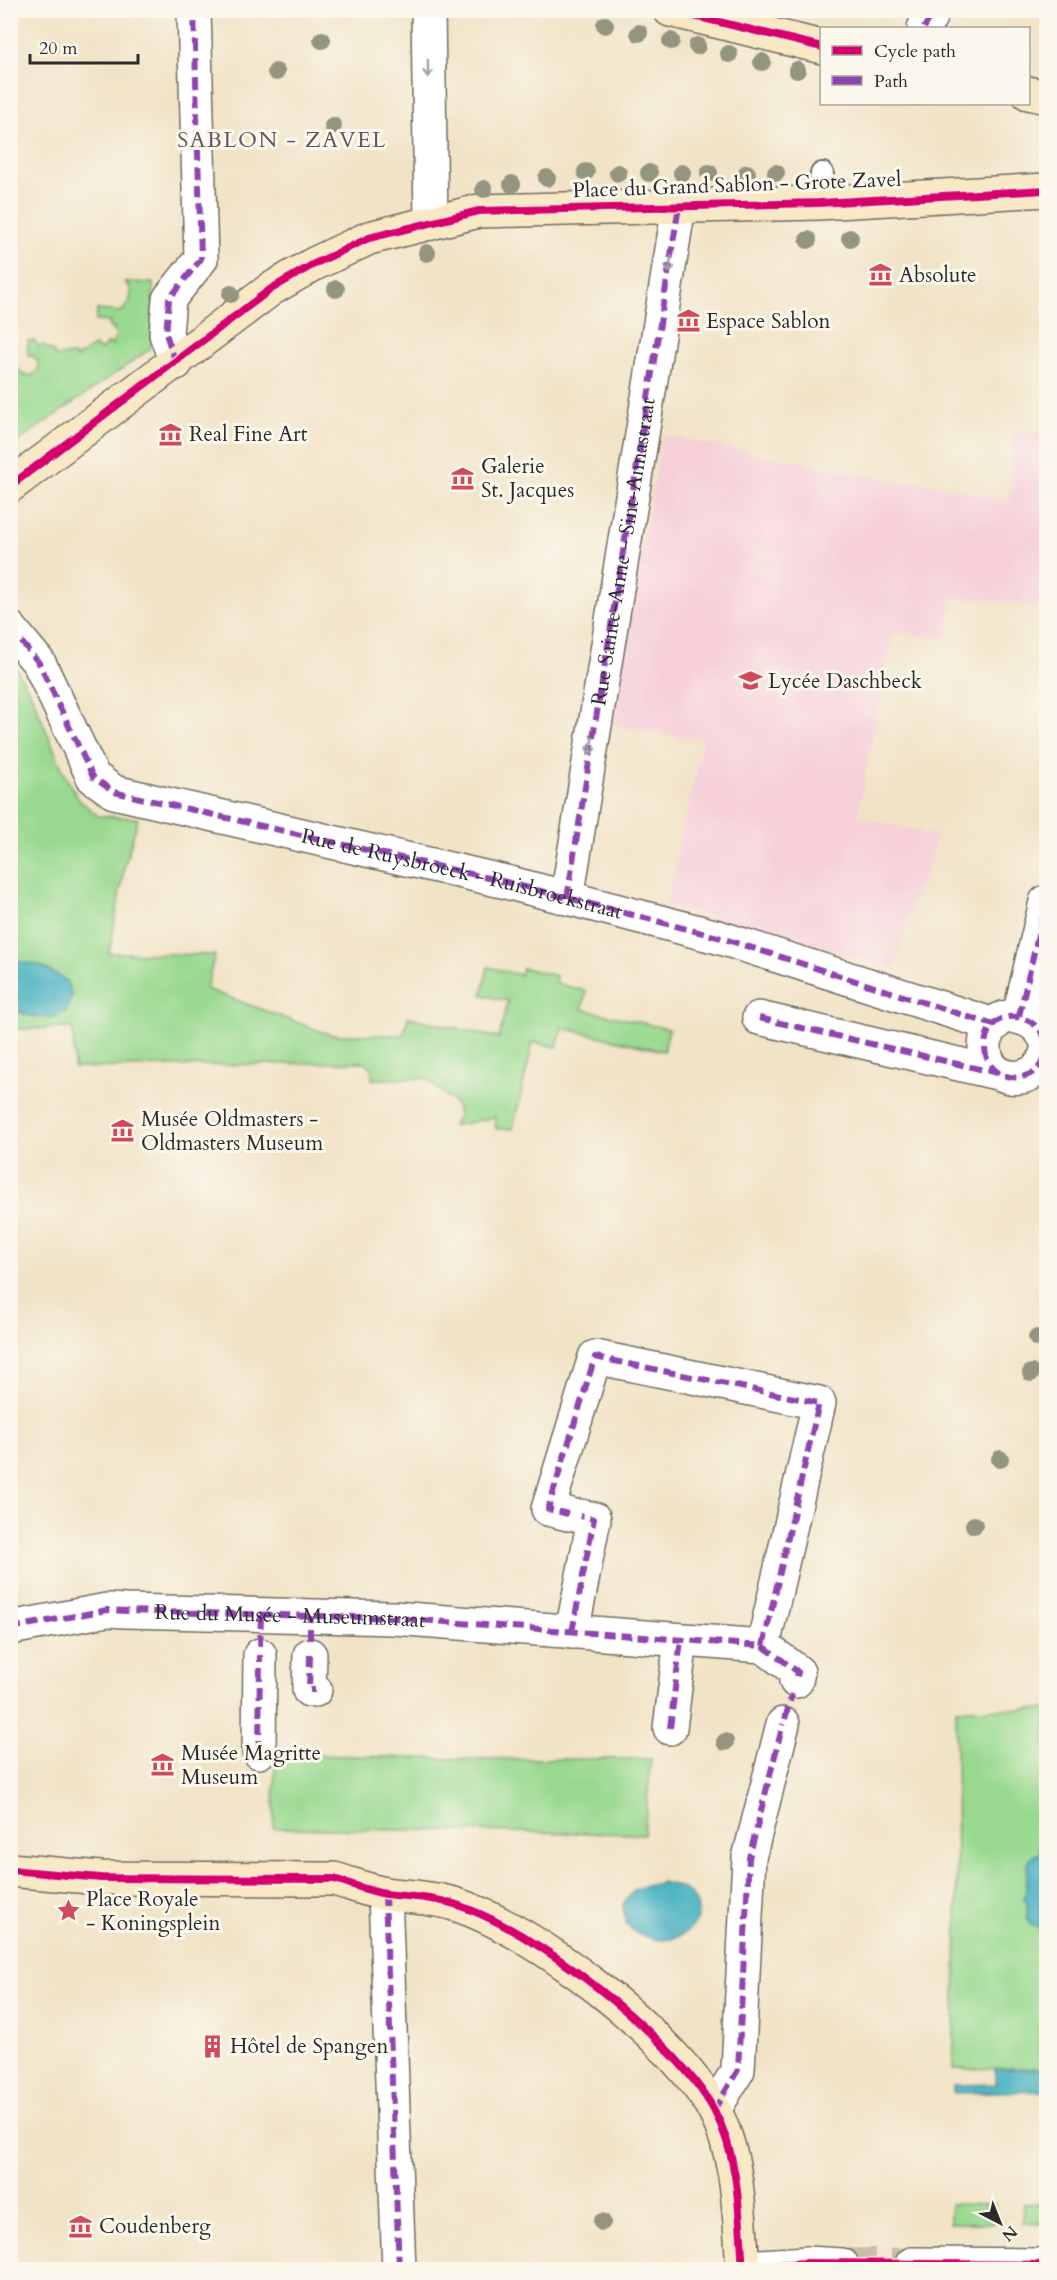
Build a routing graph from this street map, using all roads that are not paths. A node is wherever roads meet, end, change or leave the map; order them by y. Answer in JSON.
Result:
{"nodes":[{"id":1,"x":194,"y":10,"type":"edge"},
{"id":2,"x":428,"y":10,"type":"edge"},
{"id":3,"x":670,"y":10,"type":"edge"},
{"id":4,"x":933,"y":10,"type":"edge"},
{"id":5,"x":924,"y":27,"type":"edge"},
{"id":6,"x":820,"y":47,"type":"edge"},
{"id":7,"x":1030,"y":93,"type":"edge"},
{"id":8,"x":1047,"y":98,"type":"edge"},
{"id":9,"x":1047,"y":190,"type":"edge"},
{"id":10,"x":679,"y":206,"type":"junction"},
{"id":11,"x":431,"y":223,"type":"junction"},
{"id":12,"x":176,"y":363,"type":"junction"},
{"id":13,"x":10,"y":486,"type":"edge"},
{"id":14,"x":10,"y":628,"type":"edge"},
{"id":15,"x":567,"y":898,"type":"junction"},
{"id":16,"x":1047,"y":902,"type":"edge"},
{"id":17,"x":759,"y":1018,"type":"dead end"},
{"id":18,"x":1034,"y":1043,"type":"edge"},
{"id":19,"x":997,"y":1072,"type":"junction"},
{"id":20,"x":10,"y":1628,"type":"edge"},
{"id":21,"x":572,"y":1632,"type":"junction"},
{"id":22,"x":310,"y":1637,"type":"junction"},
{"id":23,"x":260,"y":1638,"type":"junction"},
{"id":24,"x":681,"y":1640,"type":"junction"},
{"id":25,"x":764,"y":1646,"type":"junction"},
{"id":26,"x":315,"y":1690,"type":"dead end"},
{"id":27,"x":669,"y":1728,"type":"dead end"},
{"id":28,"x":259,"y":1752,"type":"dead end"},
{"id":29,"x":10,"y":1870,"type":"edge"},
{"id":30,"x":385,"y":1894,"type":"junction"},
{"id":31,"x":714,"y":2110,"type":"junction"},
{"id":32,"x":912,"y":2264,"type":"dead end"},
{"id":33,"x":842,"y":2265,"type":"dead end"},
{"id":34,"x":1047,"y":2265,"type":"edge"},
{"id":35,"x":743,"y":2268,"type":"edge"},
{"id":36,"x":399,"y":2270,"type":"edge"}],
"edges":[{"from":1,"to":12,"type":"street"},
{"from":2,"to":11,"type":"street","one_way":true},
{"from":3,"to":6,"type":"street"},
{"from":4,"to":5,"type":"street"},
{"from":7,"to":8,"type":"street"},
{"from":9,"to":10,"type":"street","name":"Place du Grand Sablon - Grote Zavel"},
{"from":10,"to":11,"type":"street","name":"Place du Grand Sablon - Grote Zavel"},
{"from":10,"to":15,"type":"street","name":"Rue Sainte-Anne - Sint-Annastraat","one_way":true},
{"from":11,"to":12,"type":"street","name":"Place du Grand Sablon - Grote Zavel"},
{"from":12,"to":13,"type":"street","name":"Place du Grand Sablon - Grote Zavel"},
{"from":14,"to":15,"type":"street","name":"Rue de Ruysbroeck - Ruisbroekstraat"},
{"from":15,"to":18,"type":"street","name":"Rue de Ruysbroeck - Ruisbroekstraat"},
{"from":16,"to":18,"type":"street"},
{"from":17,"to":19,"type":"street"},
{"from":18,"to":19,"type":"street"},
{"from":18,"to":19,"type":"street"},
{"from":20,"to":23,"type":"street","name":"Rue du Musée - Museumstraat"},
{"from":21,"to":22,"type":"street","name":"Rue du Musée - Museumstraat"},
{"from":21,"to":24,"type":"street","name":"Rue du Musée - Museumstraat"},
{"from":21,"to":25,"type":"street"},
{"from":22,"to":23,"type":"street","name":"Rue du Musée - Museumstraat"},
{"from":22,"to":26,"type":"street"},
{"from":23,"to":28,"type":"street"},
{"from":24,"to":25,"type":"street","name":"Rue du Musée - Museumstraat"},
{"from":24,"to":27,"type":"street"},
{"from":25,"to":31,"type":"street"},
{"from":29,"to":30,"type":"street"},
{"from":30,"to":31,"type":"street"},
{"from":30,"to":36,"type":"street"},
{"from":31,"to":35,"type":"street"},
{"from":32,"to":34,"type":"street"},
{"from":33,"to":35,"type":"street"}]}
